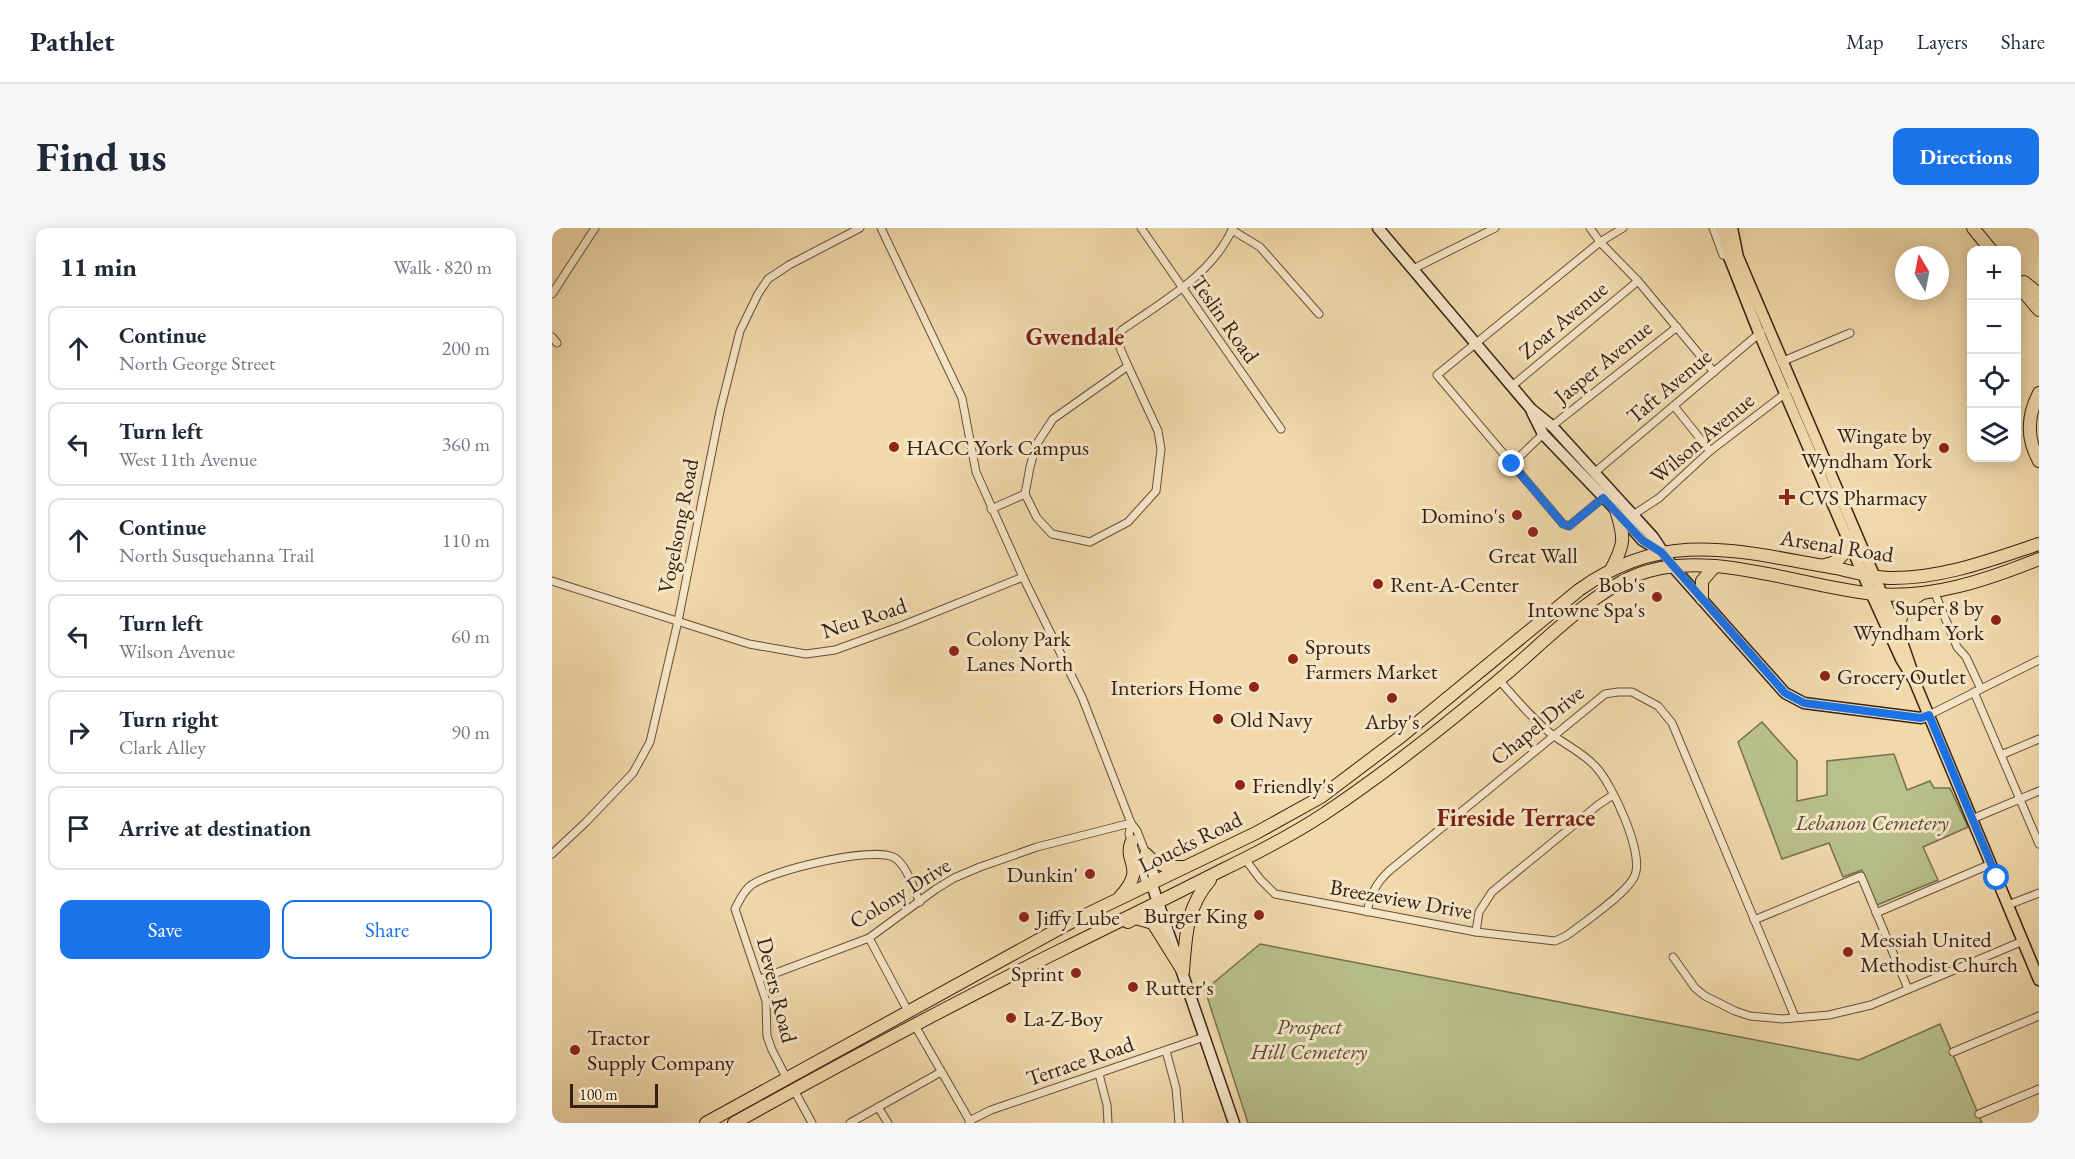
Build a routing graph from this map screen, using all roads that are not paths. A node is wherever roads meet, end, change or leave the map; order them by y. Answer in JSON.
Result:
{"nodes":[{"id":1,"x":596,"y":228,"type":"edge"},
{"id":2,"x":860,"y":228,"type":"edge"},
{"id":3,"x":881,"y":228,"type":"edge"},
{"id":4,"x":1141,"y":228,"type":"edge"},
{"id":5,"x":1378,"y":228,"type":"edge"},
{"id":6,"x":1495,"y":228,"type":"edge"},
{"id":7,"x":1590,"y":228,"type":"edge"},
{"id":8,"x":1623,"y":228,"type":"edge"},
{"id":9,"x":1713,"y":228,"type":"edge"},
{"id":10,"x":1722,"y":228,"type":"edge"},
{"id":11,"x":1732,"y":228,"type":"edge"},
{"id":12,"x":1973,"y":228,"type":"edge"},
{"id":13,"x":1981,"y":228,"type":"edge"},
{"id":14,"x":1232,"y":229,"type":"edge"},
{"id":15,"x":1600,"y":242,"type":"junction"},
{"id":16,"x":1988,"y":246,"type":"edge"},
{"id":17,"x":1996,"y":246,"type":"edge"},
{"id":18,"x":1729,"y":257,"type":"junction"},
{"id":19,"x":1413,"y":269,"type":"junction"},
{"id":20,"x":2021,"y":280,"type":"edge"},
{"id":21,"x":1638,"y":281,"type":"junction"},
{"id":22,"x":2021,"y":281,"type":"edge"},
{"id":23,"x":2021,"y":282,"type":"edge"},
{"id":24,"x":1182,"y":289,"type":"junction"},
{"id":25,"x":552,"y":294,"type":"edge"},
{"id":26,"x":2039,"y":294,"type":"edge"},
{"id":27,"x":2039,"y":298,"type":"edge"},
{"id":28,"x":2039,"y":310,"type":"edge"},
{"id":29,"x":1319,"y":314,"type":"dead end"},
{"id":30,"x":1677,"y":327,"type":"junction"},
{"id":31,"x":1764,"y":330,"type":"junction"},
{"id":32,"x":1850,"y":333,"type":"dead end"},
{"id":33,"x":1475,"y":343,"type":"junction"},
{"id":34,"x":1778,"y":363,"type":"junction"},
{"id":35,"x":1128,"y":366,"type":"junction"},
{"id":36,"x":1714,"y":372,"type":"junction"},
{"id":37,"x":1512,"y":386,"type":"junction"},
{"id":38,"x":1790,"y":391,"type":"junction"},
{"id":39,"x":2039,"y":393,"type":"edge"},
{"id":40,"x":1674,"y":406,"type":"junction"},
{"id":41,"x":1531,"y":409,"type":"junction"},
{"id":42,"x":1552,"y":426,"type":"junction"},
{"id":43,"x":1281,"y":429,"type":"dead end"},
{"id":44,"x":1543,"y":434,"type":"junction"},
{"id":45,"x":1710,"y":452,"type":"junction"},
{"id":46,"x":2039,"y":461,"type":"edge"},
{"id":47,"x":1512,"y":464,"type":"junction"},
{"id":48,"x":1594,"y":473,"type":"junction"},
{"id":49,"x":1025,"y":494,"type":"junction"},
{"id":50,"x":1603,"y":498,"type":"junction"},
{"id":51,"x":991,"y":509,"type":"junction"},
{"id":52,"x":1616,"y":510,"type":"junction"},
{"id":53,"x":1633,"y":515,"type":"junction"},
{"id":54,"x":1847,"y":536,"type":"junction"},
{"id":55,"x":2039,"y":544,"type":"edge"},
{"id":56,"x":1661,"y":552,"type":"junction"},
{"id":57,"x":2039,"y":559,"type":"edge"},
{"id":58,"x":1715,"y":566,"type":"junction"},
{"id":59,"x":1822,"y":566,"type":"junction"},
{"id":60,"x":1673,"y":567,"type":"junction"},
{"id":61,"x":1611,"y":570,"type":"junction"},
{"id":62,"x":1869,"y":575,"type":"junction"},
{"id":63,"x":1023,"y":577,"type":"junction"},
{"id":64,"x":552,"y":581,"type":"edge"},
{"id":65,"x":1929,"y":591,"type":"junction"},
{"id":66,"x":1876,"y":594,"type":"junction"},
{"id":67,"x":1702,"y":599,"type":"junction"},
{"id":68,"x":678,"y":621,"type":"junction"},
{"id":69,"x":1900,"y":636,"type":"junction"},
{"id":70,"x":2039,"y":660,"type":"edge"},
{"id":71,"x":1499,"y":680,"type":"junction"},
{"id":72,"x":1914,"y":680,"type":"junction"},
{"id":73,"x":1977,"y":691,"type":"junction"},
{"id":74,"x":1929,"y":715,"type":"junction"},
{"id":75,"x":1553,"y":735,"type":"junction"},
{"id":76,"x":2039,"y":739,"type":"edge"},
{"id":77,"x":2001,"y":755,"type":"junction"},
{"id":78,"x":2039,"y":791,"type":"edge"},
{"id":79,"x":1613,"y":795,"type":"junction"},
{"id":80,"x":2020,"y":799,"type":"junction"},
{"id":81,"x":1972,"y":819,"type":"junction"},
{"id":82,"x":1131,"y":823,"type":"junction"},
{"id":83,"x":1132,"y":841,"type":"junction"},
{"id":84,"x":2039,"y":844,"type":"edge"},
{"id":85,"x":552,"y":854,"type":"edge"},
{"id":86,"x":1146,"y":854,"type":"junction"},
{"id":87,"x":1245,"y":859,"type":"junction"},
{"id":88,"x":1991,"y":864,"type":"junction"},
{"id":89,"x":1188,"y":867,"type":"junction"},
{"id":90,"x":1215,"y":874,"type":"junction"},
{"id":91,"x":1152,"y":885,"type":"junction"},
{"id":92,"x":2039,"y":893,"type":"edge"},
{"id":93,"x":1117,"y":901,"type":"junction"},
{"id":94,"x":920,"y":902,"type":"junction"},
{"id":95,"x":1159,"y":903,"type":"junction"},
{"id":96,"x":2008,"y":905,"type":"junction"},
{"id":97,"x":1367,"y":912,"type":"junction"},
{"id":98,"x":1876,"y":913,"type":"junction"},
{"id":99,"x":1754,"y":920,"type":"junction"},
{"id":100,"x":1102,"y":930,"type":"junction"},
{"id":101,"x":1476,"y":932,"type":"junction"},
{"id":102,"x":868,"y":938,"type":"junction"},
{"id":103,"x":2023,"y":941,"type":"junction"},
{"id":104,"x":1673,"y":957,"type":"dead end"},
{"id":105,"x":1183,"y":971,"type":"junction"},
{"id":106,"x":760,"y":979,"type":"junction"},
{"id":107,"x":2039,"y":980,"type":"edge"},
{"id":108,"x":1908,"y":989,"type":"junction"},
{"id":109,"x":2039,"y":1016,"type":"edge"},
{"id":110,"x":1795,"y":1017,"type":"junction"},
{"id":111,"x":911,"y":1019,"type":"junction"},
{"id":112,"x":1204,"y":1037,"type":"junction"},
{"id":113,"x":1167,"y":1051,"type":"junction"},
{"id":114,"x":1953,"y":1052,"type":"dead end"},
{"id":115,"x":941,"y":1072,"type":"junction"},
{"id":116,"x":1099,"y":1074,"type":"junction"},
{"id":117,"x":791,"y":1084,"type":"junction"},
{"id":118,"x":2039,"y":1089,"type":"edge"},
{"id":119,"x":878,"y":1107,"type":"junction"},
{"id":120,"x":1979,"y":1114,"type":"dead end"},
{"id":121,"x":970,"y":1122,"type":"edge"},
{"id":122,"x":706,"y":1123,"type":"edge"},
{"id":123,"x":734,"y":1123,"type":"edge"},
{"id":124,"x":812,"y":1123,"type":"edge"},
{"id":125,"x":850,"y":1123,"type":"edge"},
{"id":126,"x":888,"y":1123,"type":"edge"},
{"id":127,"x":1108,"y":1123,"type":"edge"},
{"id":128,"x":1179,"y":1123,"type":"edge"},
{"id":129,"x":1234,"y":1123,"type":"edge"}],
"edges":[{"from":1,"to":25,"type":"street"},
{"from":2,"to":68,"type":"street","name":"Vogelsong Road"},
{"from":3,"to":51,"type":"street"},
{"from":4,"to":24,"type":"street","name":"Teslin Road"},
{"from":5,"to":19,"type":"main road"},
{"from":6,"to":19,"type":"street"},
{"from":7,"to":15,"type":"street"},
{"from":8,"to":15,"type":"street"},
{"from":9,"to":18,"type":"street"},
{"from":10,"to":18,"type":"main road"},
{"from":11,"to":31,"type":"main road"},
{"from":12,"to":16,"type":"highway"},
{"from":13,"to":17,"type":"highway"},
{"from":14,"to":24,"type":"street"},
{"from":14,"to":29,"type":"street"},
{"from":15,"to":21,"type":"street"},
{"from":15,"to":33,"type":"street"},
{"from":18,"to":31,"type":"main road"},
{"from":19,"to":33,"type":"main road"},
{"from":20,"to":26,"type":"highway"},
{"from":21,"to":30,"type":"street"},
{"from":21,"to":37,"type":"street","name":"Zoar Avenue"},
{"from":22,"to":27,"type":"highway"},
{"from":23,"to":28,"type":"highway"},
{"from":24,"to":35,"type":"street"},
{"from":24,"to":43,"type":"street","name":"Teslin Road"},
{"from":30,"to":36,"type":"street"},
{"from":30,"to":42,"type":"street","name":"Jasper Avenue"},
{"from":31,"to":34,"type":"main road"},
{"from":31,"to":36,"type":"street","name":"Taft Avenue"},
{"from":32,"to":34,"type":"street"},
{"from":33,"to":37,"type":"main road"},
{"from":33,"to":47,"type":"street"},
{"from":34,"to":38,"type":"main road"},
{"from":35,"to":49,"type":"street"},
{"from":35,"to":49,"type":"street"},
{"from":36,"to":40,"type":"street","name":"Taft Avenue"},
{"from":37,"to":41,"type":"main road"},
{"from":38,"to":45,"type":"street","name":"Wilson Avenue"},
{"from":38,"to":54,"type":"main road"},
{"from":38,"to":62,"type":"main road"},
{"from":39,"to":46,"type":"highway"},
{"from":40,"to":45,"type":"street"},
{"from":40,"to":48,"type":"street","name":"Taft Avenue"},
{"from":41,"to":42,"type":"main road"},
{"from":41,"to":44,"type":"main road"},
{"from":42,"to":48,"type":"main road"},
{"from":44,"to":47,"type":"street","name":"Jasper Avenue"},
{"from":44,"to":50,"type":"main road"},
{"from":45,"to":53,"type":"street","name":"Wilson Avenue"},
{"from":47,"to":50,"type":"street"},
{"from":48,"to":53,"type":"main road"},
{"from":49,"to":51,"type":"street"},
{"from":50,"to":52,"type":"main road"},
{"from":51,"to":63,"type":"street"},
{"from":52,"to":56,"type":"main road"},
{"from":52,"to":61,"type":"highway"},
{"from":53,"to":56,"type":"main road"},
{"from":54,"to":59,"type":"highway"},
{"from":54,"to":62,"type":"main road"},
{"from":55,"to":62,"type":"highway","name":"Arsenal Road"},
{"from":56,"to":59,"type":"highway","name":"Arsenal Road"},
{"from":56,"to":60,"type":"main road"},
{"from":56,"to":61,"type":"highway","name":"Loucks Road"},
{"from":57,"to":65,"type":"highway","name":"Arsenal Road"},
{"from":58,"to":60,"type":"highway","name":"Arsenal Road"},
{"from":58,"to":66,"type":"highway","name":"Arsenal Road"},
{"from":58,"to":67,"type":"highway"},
{"from":59,"to":62,"type":"highway","name":"Arsenal Road"},
{"from":60,"to":67,"type":"main road"},
{"from":60,"to":71,"type":"highway","name":"Loucks Road"},
{"from":61,"to":89,"type":"highway","name":"Loucks Road"},
{"from":62,"to":66,"type":"main road"},
{"from":63,"to":68,"type":"street","name":"Neu Road"},
{"from":63,"to":82,"type":"street"},
{"from":64,"to":68,"type":"street","name":"Neu Road"},
{"from":65,"to":66,"type":"highway","name":"Arsenal Road"},
{"from":65,"to":69,"type":"highway"},
{"from":65,"to":73,"type":"street"},
{"from":66,"to":69,"type":"main road"},
{"from":66,"to":72,"type":"main road"},
{"from":67,"to":74,"type":"main road"},
{"from":68,"to":85,"type":"street","name":"Vogelsong Road"},
{"from":69,"to":72,"type":"main road"},
{"from":70,"to":73,"type":"street"},
{"from":71,"to":75,"type":"street"},
{"from":71,"to":87,"type":"highway","name":"Loucks Road"},
{"from":72,"to":74,"type":"main road"},
{"from":73,"to":74,"type":"street"},
{"from":73,"to":77,"type":"street"},
{"from":74,"to":81,"type":"main road"},
{"from":75,"to":79,"type":"street"},
{"from":75,"to":97,"type":"street","name":"Chapel Drive"},
{"from":75,"to":99,"type":"street","name":"Chapel Drive"},
{"from":76,"to":77,"type":"street"},
{"from":77,"to":80,"type":"street"},
{"from":78,"to":80,"type":"street"},
{"from":79,"to":101,"type":"street"},
{"from":79,"to":101,"type":"street","name":"Breezeview Drive"},
{"from":80,"to":81,"type":"street"},
{"from":80,"to":84,"type":"street"},
{"from":81,"to":88,"type":"main road"},
{"from":82,"to":83,"type":"street"},
{"from":82,"to":86,"type":"street"},
{"from":82,"to":94,"type":"street","name":"Colony Drive"},
{"from":83,"to":91,"type":"street"},
{"from":83,"to":93,"type":"highway"},
{"from":86,"to":89,"type":"highway"},
{"from":86,"to":91,"type":"main road"},
{"from":87,"to":90,"type":"highway","name":"Loucks Road"},
{"from":87,"to":97,"type":"street","name":"Breezeview Drive"},
{"from":88,"to":96,"type":"main road"},
{"from":88,"to":98,"type":"street"},
{"from":89,"to":91,"type":"highway","name":"Loucks Road"},
{"from":90,"to":95,"type":"highway","name":"Loucks Road"},
{"from":90,"to":105,"type":"highway"},
{"from":91,"to":93,"type":"highway","name":"Loucks Road"},
{"from":91,"to":95,"type":"main road"},
{"from":92,"to":96,"type":"street"},
{"from":93,"to":111,"type":"highway","name":"Loucks Road"},
{"from":94,"to":102,"type":"street","name":"Colony Drive"},
{"from":94,"to":106,"type":"street","name":"Devers Road"},
{"from":95,"to":100,"type":"highway","name":"Loucks Road"},
{"from":95,"to":105,"type":"main road"},
{"from":96,"to":103,"type":"main road"},
{"from":97,"to":101,"type":"street","name":"Breezeview Drive"},
{"from":98,"to":99,"type":"street"},
{"from":98,"to":108,"type":"street"},
{"from":99,"to":110,"type":"street","name":"Chapel Drive"},
{"from":100,"to":105,"type":"highway"},
{"from":100,"to":111,"type":"highway","name":"Loucks Road"},
{"from":102,"to":106,"type":"street","name":"Colony Drive"},
{"from":102,"to":111,"type":"street"},
{"from":103,"to":107,"type":"main road"},
{"from":103,"to":108,"type":"street"},
{"from":104,"to":110,"type":"street"},
{"from":105,"to":112,"type":"main road"},
{"from":106,"to":117,"type":"street","name":"Devers Road"},
{"from":108,"to":110,"type":"street"},
{"from":109,"to":114,"type":"street"},
{"from":111,"to":115,"type":"street"},
{"from":111,"to":117,"type":"highway","name":"Loucks Road"},
{"from":112,"to":113,"type":"street","name":"Terrace Road"},
{"from":112,"to":129,"type":"main road"},
{"from":113,"to":116,"type":"street","name":"Terrace Road"},
{"from":113,"to":128,"type":"street"},
{"from":115,"to":119,"type":"street"},
{"from":115,"to":121,"type":"street"},
{"from":116,"to":121,"type":"street","name":"Terrace Road"},
{"from":116,"to":127,"type":"street"},
{"from":117,"to":122,"type":"highway","name":"Loucks Road"},
{"from":117,"to":123,"type":"highway","name":"Loucks Road"},
{"from":117,"to":124,"type":"street","name":"Devers Road"},
{"from":118,"to":120,"type":"street"},
{"from":119,"to":125,"type":"street"},
{"from":119,"to":126,"type":"street"}]}
